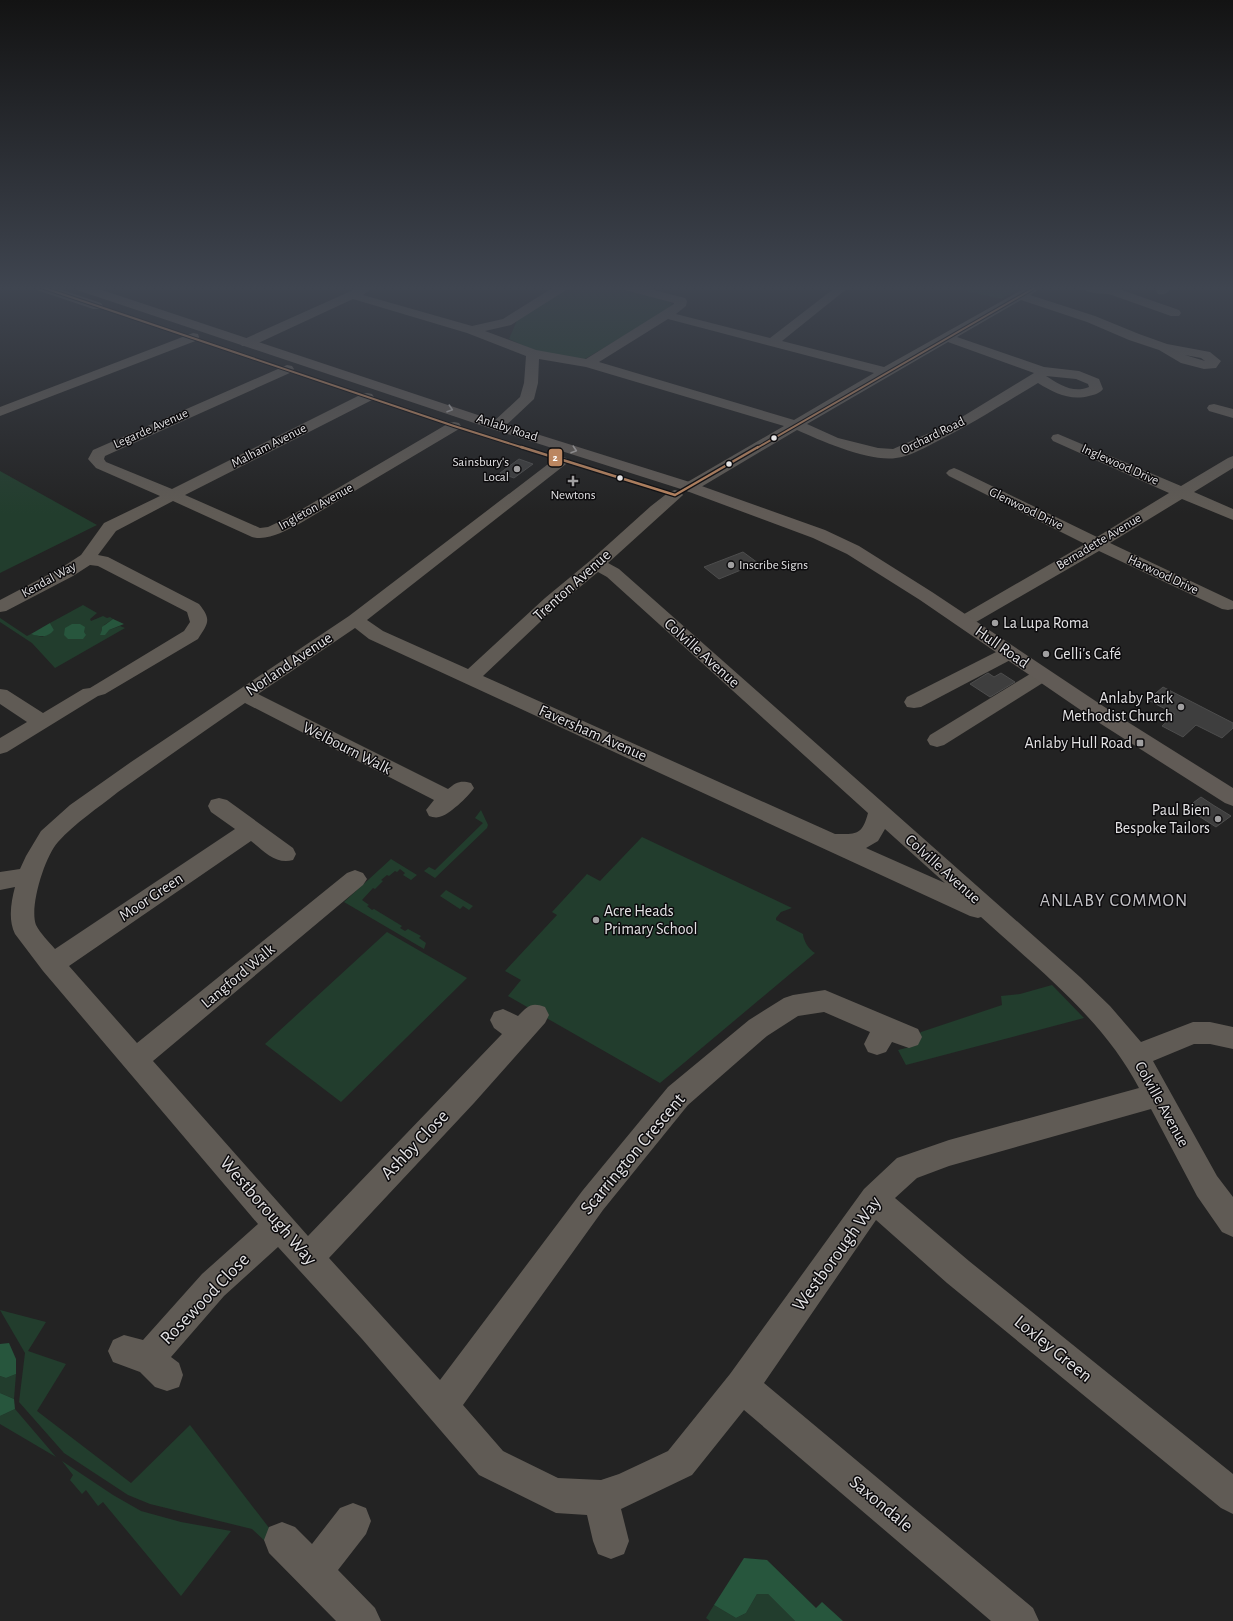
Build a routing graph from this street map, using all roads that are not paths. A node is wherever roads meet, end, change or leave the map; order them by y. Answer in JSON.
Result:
{"nodes":[{"id":1,"x":127,"y":363,"type":"edge"},
{"id":2,"x":268,"y":363,"type":"edge"},
{"id":3,"x":307,"y":363,"type":"edge"},
{"id":4,"x":532,"y":363,"type":"edge"},
{"id":5,"x":588,"y":363,"type":"edge"},
{"id":6,"x":851,"y":363,"type":"edge"},
{"id":7,"x":903,"y":363,"type":"edge"},
{"id":8,"x":1011,"y":363,"type":"edge"},
{"id":9,"x":287,"y":369,"type":"junction"},
{"id":10,"x":886,"y":372,"type":"junction"},
{"id":11,"x":367,"y":397,"type":"junction"},
{"id":12,"x":1214,"y":408,"type":"dead end"},
{"id":13,"x":0,"y":412,"type":"edge"},
{"id":14,"x":1233,"y":414,"type":"edge"},
{"id":15,"x":797,"y":425,"type":"junction"},
{"id":16,"x":454,"y":426,"type":"junction"},
{"id":17,"x":497,"y":426,"type":"junction"},
{"id":18,"x":1058,"y":438,"type":"dead end"},
{"id":19,"x":561,"y":461,"type":"junction"},
{"id":20,"x":1233,"y":461,"type":"edge"},
{"id":21,"x":954,"y":473,"type":"dead end"},
{"id":22,"x":690,"y":487,"type":"junction"},
{"id":23,"x":1182,"y":493,"type":"junction"},
{"id":24,"x":172,"y":495,"type":"junction"},
{"id":25,"x":675,"y":495,"type":"junction"},
{"id":26,"x":762,"y":514,"type":"junction"},
{"id":27,"x":1233,"y":515,"type":"edge"},
{"id":28,"x":1098,"y":544,"type":"junction"},
{"id":29,"x":87,"y":559,"type":"junction"},
{"id":30,"x":597,"y":564,"type":"junction"},
{"id":31,"x":1228,"y":606,"type":"dead end"},
{"id":32,"x":0,"y":607,"type":"edge"},
{"id":33,"x":355,"y":620,"type":"junction"},
{"id":34,"x":965,"y":621,"type":"junction"},
{"id":35,"x":1009,"y":653,"type":"junction"},
{"id":36,"x":1042,"y":675,"type":"junction"},
{"id":37,"x":471,"y":677,"type":"junction"},
{"id":38,"x":0,"y":695,"type":"edge"},
{"id":39,"x":244,"y":695,"type":"junction"},
{"id":40,"x":914,"y":702,"type":"dead end"},
{"id":41,"x":42,"y":722,"type":"junction"},
{"id":42,"x":937,"y":740,"type":"dead end"},
{"id":43,"x":0,"y":747,"type":"edge"},
{"id":44,"x":1233,"y":798,"type":"edge"},
{"id":45,"x":450,"y":799,"type":"dead end"},
{"id":46,"x":219,"y":806,"type":"dead end"},
{"id":47,"x":879,"y":812,"type":"junction"},
{"id":48,"x":251,"y":830,"type":"junction"},
{"id":49,"x":834,"y":842,"type":"junction"},
{"id":50,"x":285,"y":854,"type":"dead end"},
{"id":51,"x":29,"y":876,"type":"junction"},
{"id":52,"x":0,"y":881,"type":"edge"},
{"id":53,"x":340,"y":885,"type":"dead end"},
{"id":54,"x":996,"y":917,"type":"junction"},
{"id":55,"x":52,"y":964,"type":"junction"},
{"id":56,"x":520,"y":1022,"type":"dead end"},
{"id":57,"x":890,"y":1036,"type":"dead end"},
{"id":58,"x":1233,"y":1038,"type":"edge"},
{"id":59,"x":1136,"y":1056,"type":"junction"},
{"id":60,"x":136,"y":1059,"type":"junction"},
{"id":61,"x":1158,"y":1095,"type":"junction"},
{"id":62,"x":874,"y":1199,"type":"junction"},
{"id":63,"x":1233,"y":1222,"type":"edge"},
{"id":64,"x":279,"y":1226,"type":"junction"},
{"id":65,"x":308,"y":1258,"type":"junction"},
{"id":66,"x":146,"y":1361,"type":"dead end"},
{"id":67,"x":742,"y":1386,"type":"junction"},
{"id":68,"x":441,"y":1407,"type":"junction"},
{"id":69,"x":1233,"y":1496,"type":"edge"},
{"id":70,"x":601,"y":1498,"type":"junction"},
{"id":71,"x":353,"y":1521,"type":"dead end"},
{"id":72,"x":282,"y":1540,"type":"dead end"},
{"id":73,"x":611,"y":1541,"type":"dead end"},
{"id":74,"x":314,"y":1571,"type":"junction"},
{"id":75,"x":362,"y":1621,"type":"edge"},
{"id":76,"x":1020,"y":1621,"type":"edge"}],
"edges":[{"from":1,"to":13,"type":"street"},
{"from":2,"to":9,"type":"main road","name":"Anlaby Road"},
{"from":3,"to":17,"type":"main road","name":"Anlaby Road","one_way":true},
{"from":4,"to":17,"type":"street"},
{"from":5,"to":15,"type":"street","name":"Orchard Road"},
{"from":6,"to":10,"type":"street"},
{"from":7,"to":10,"type":"street"},
{"from":8,"to":15,"type":"street","name":"Orchard Road"},
{"from":9,"to":11,"type":"main road","name":"Anlaby Road"},
{"from":9,"to":24,"type":"street","name":"Legarde Avenue"},
{"from":10,"to":15,"type":"street"},
{"from":11,"to":16,"type":"main road","name":"Anlaby Road"},
{"from":11,"to":24,"type":"street","name":"Malham Avenue"},
{"from":12,"to":14,"type":"street"},
{"from":15,"to":22,"type":"street"},
{"from":16,"to":19,"type":"main road","name":"Anlaby Road"},
{"from":16,"to":24,"type":"street","name":"Ingleton Avenue"},
{"from":17,"to":22,"type":"main road","name":"Anlaby Road","one_way":true},
{"from":18,"to":23,"type":"street","name":"Inglewood Drive"},
{"from":19,"to":25,"type":"main road","name":"Anlaby Road"},
{"from":19,"to":33,"type":"street","name":"Norland Avenue"},
{"from":20,"to":23,"type":"street","name":"Bernadette Avenue"},
{"from":21,"to":28,"type":"street","name":"Glenwood Drive"},
{"from":22,"to":26,"type":"main road","name":"Anlaby Road"},
{"from":23,"to":27,"type":"street","name":"Inglewood Drive"},
{"from":23,"to":28,"type":"street","name":"Bernadette Avenue"},
{"from":24,"to":29,"type":"street","name":"Kendal Way"},
{"from":25,"to":26,"type":"main road","name":"Anlaby Road"},
{"from":25,"to":30,"type":"street","name":"Trenton Avenue"},
{"from":26,"to":34,"type":"main road","name":"Hull Road"},
{"from":28,"to":31,"type":"street","name":"Harwood Drive"},
{"from":28,"to":34,"type":"street","name":"Bernadette Avenue"},
{"from":29,"to":32,"type":"street","name":"Kendal Way"},
{"from":29,"to":41,"type":"street"},
{"from":30,"to":37,"type":"street","name":"Trenton Avenue"},
{"from":30,"to":47,"type":"street","name":"Colville Avenue"},
{"from":33,"to":37,"type":"street","name":"Faversham Avenue"},
{"from":33,"to":39,"type":"street","name":"Norland Avenue"},
{"from":34,"to":35,"type":"main road","name":"Hull Road"},
{"from":35,"to":36,"type":"main road","name":"Hull Road"},
{"from":35,"to":40,"type":"street"},
{"from":36,"to":42,"type":"street"},
{"from":36,"to":44,"type":"main road","name":"Hull Road"},
{"from":37,"to":49,"type":"street","name":"Faversham Avenue"},
{"from":38,"to":41,"type":"street"},
{"from":39,"to":45,"type":"street","name":"Welbourn Walk"},
{"from":39,"to":51,"type":"street","name":"Norland Avenue"},
{"from":41,"to":43,"type":"street"},
{"from":46,"to":48,"type":"street"},
{"from":47,"to":49,"type":"street","name":"Faversham Avenue"},
{"from":47,"to":54,"type":"street","name":"Colville Avenue"},
{"from":48,"to":50,"type":"street"},
{"from":48,"to":55,"type":"street","name":"Moor Green"},
{"from":49,"to":54,"type":"street","name":"Faversham Avenue"},
{"from":51,"to":52,"type":"street"},
{"from":51,"to":55,"type":"street","name":"Westborough Way"},
{"from":53,"to":60,"type":"street","name":"Langford Walk"},
{"from":54,"to":59,"type":"street","name":"Colville Avenue"},
{"from":55,"to":60,"type":"street","name":"Westborough Way"},
{"from":56,"to":65,"type":"street","name":"Ashby Close"},
{"from":57,"to":68,"type":"street","name":"Scarrington Crescent"},
{"from":58,"to":59,"type":"street"},
{"from":59,"to":61,"type":"street","name":"Colville Avenue"},
{"from":60,"to":64,"type":"street","name":"Westborough Way"},
{"from":61,"to":62,"type":"street","name":"Westborough Way"},
{"from":61,"to":63,"type":"street","name":"Colville Avenue"},
{"from":62,"to":67,"type":"street","name":"Westborough Way"},
{"from":62,"to":69,"type":"street","name":"Loxley Green"},
{"from":64,"to":65,"type":"street","name":"Westborough Way"},
{"from":64,"to":66,"type":"street","name":"Rosewood Close"},
{"from":65,"to":68,"type":"street","name":"Westborough Way"},
{"from":67,"to":70,"type":"street","name":"Westborough Way"},
{"from":67,"to":76,"type":"street","name":"Saxondale"},
{"from":68,"to":70,"type":"street","name":"Westborough Way"},
{"from":70,"to":73,"type":"street"},
{"from":71,"to":74,"type":"street"},
{"from":72,"to":74,"type":"street"},
{"from":74,"to":75,"type":"street"}]}
